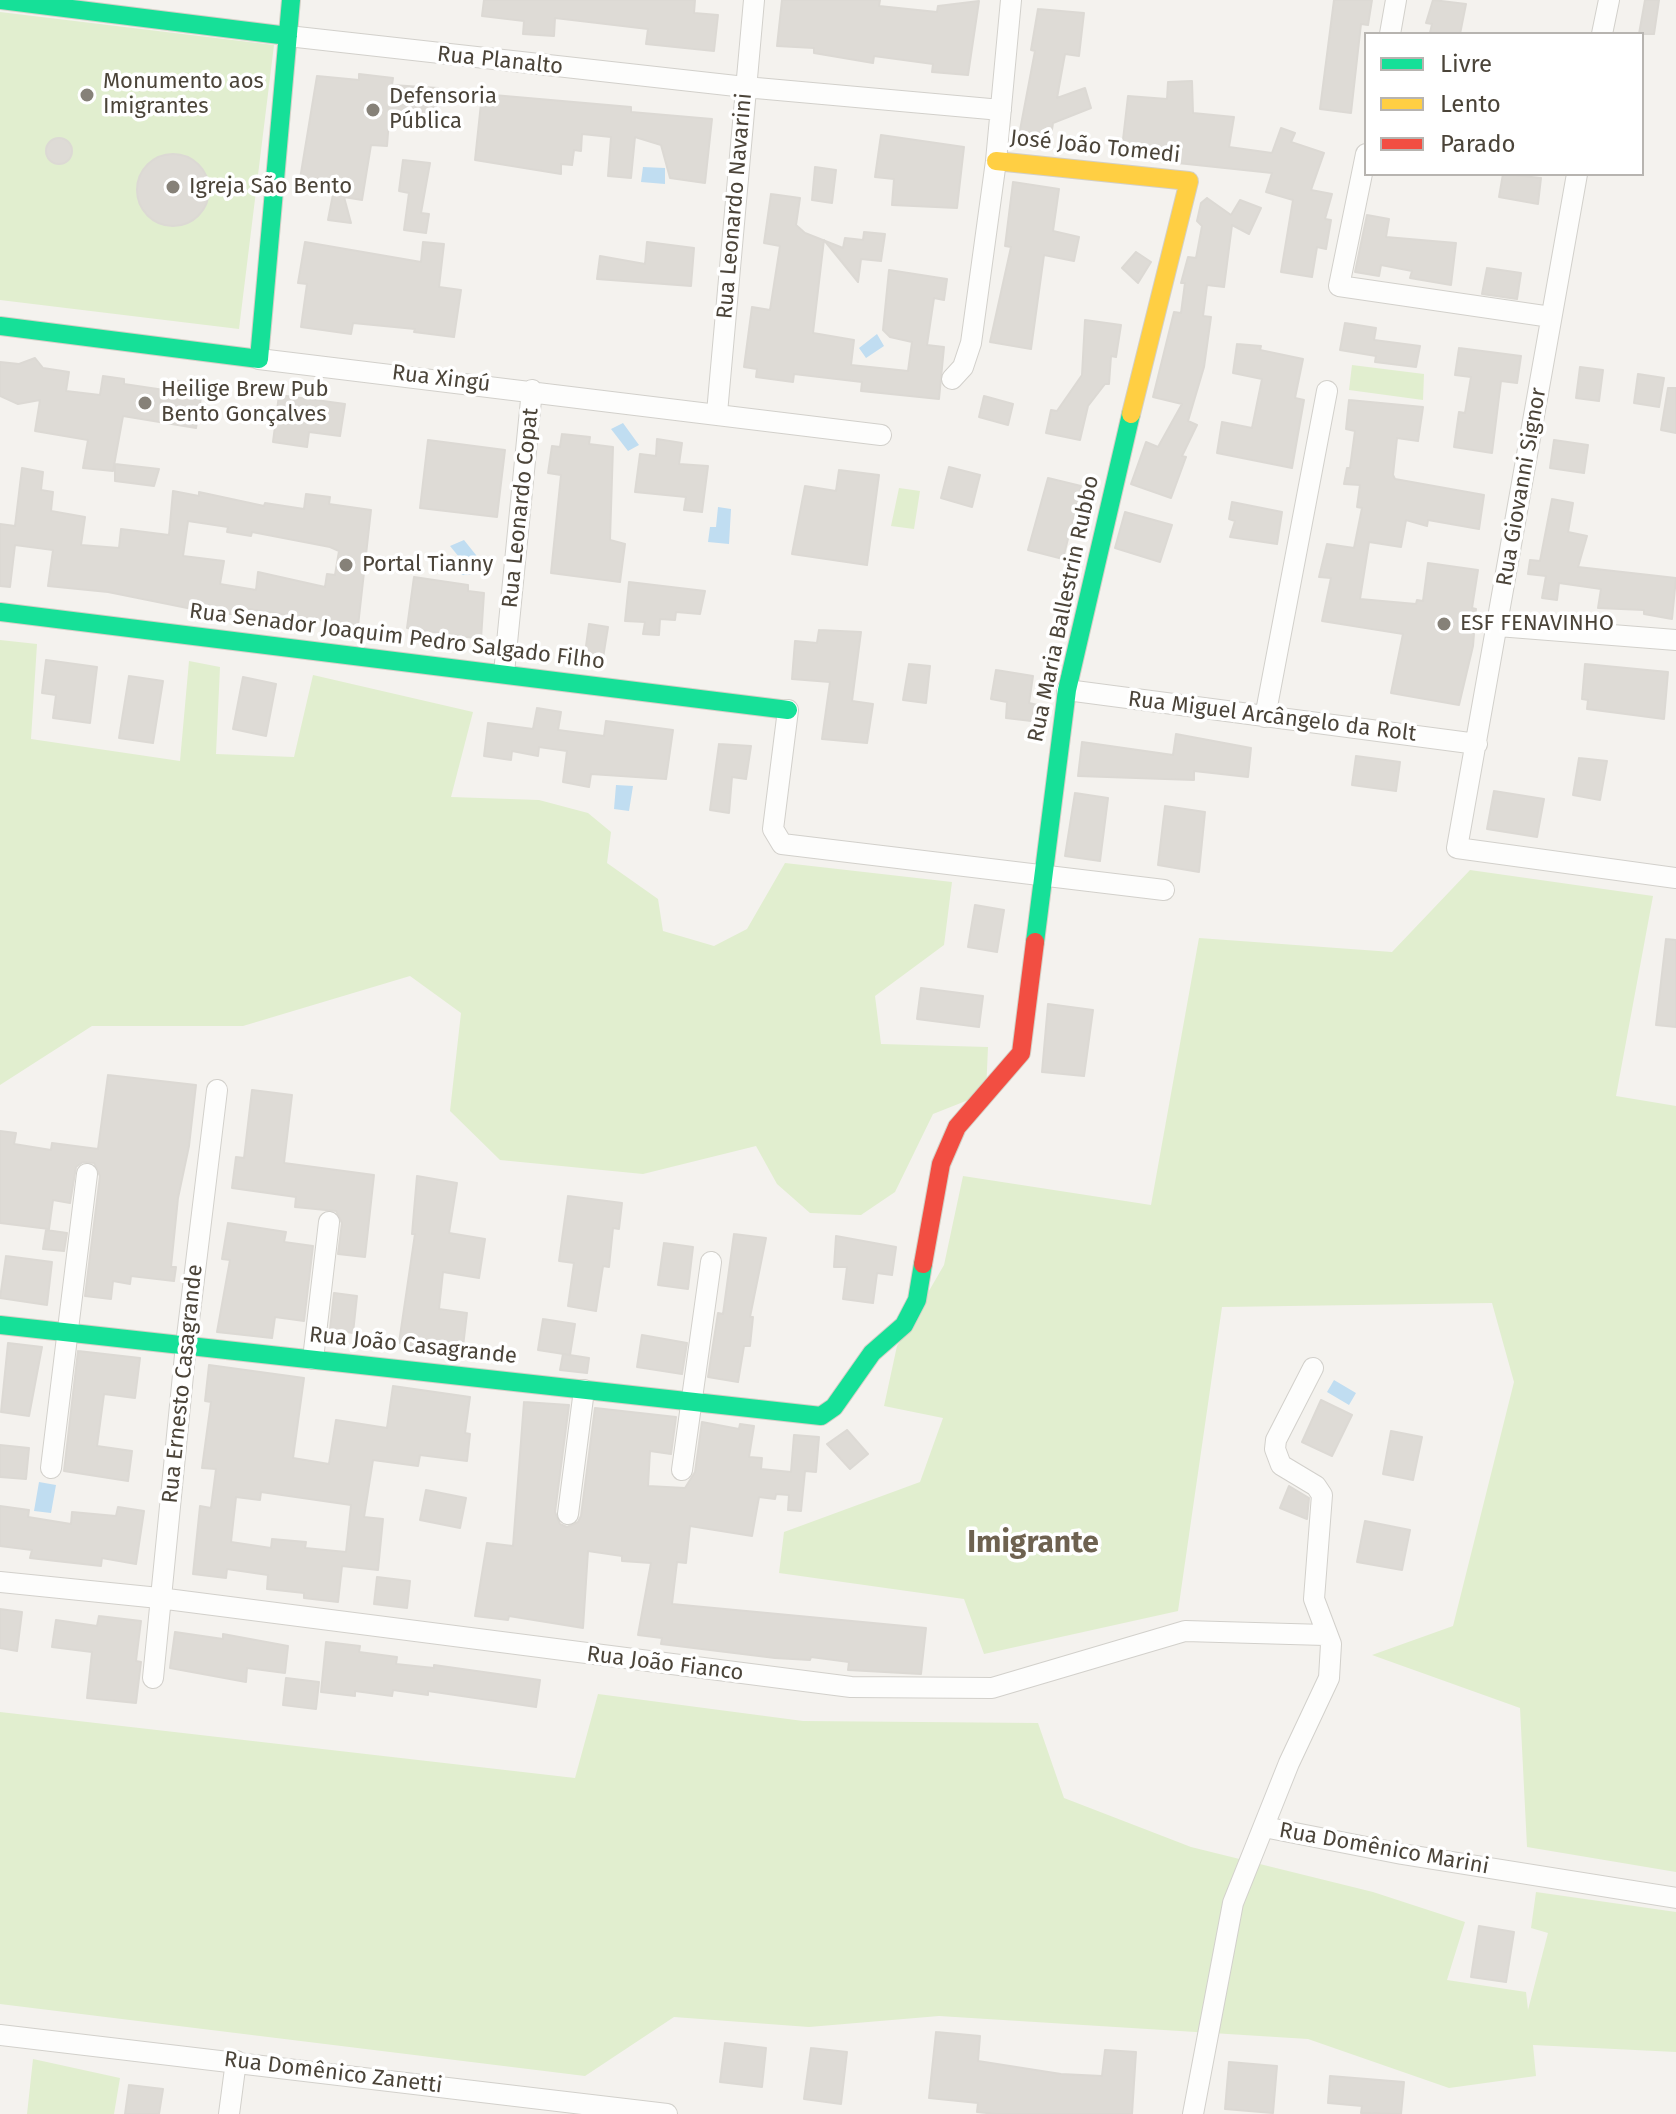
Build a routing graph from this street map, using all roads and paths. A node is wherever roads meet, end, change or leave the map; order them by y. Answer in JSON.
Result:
{"nodes":[{"id":1,"x":0,"y":0,"type":"edge"},
{"id":2,"x":291,"y":0,"type":"edge"},
{"id":3,"x":754,"y":0,"type":"edge"},
{"id":4,"x":1011,"y":0,"type":"edge"},
{"id":5,"x":1396,"y":0,"type":"edge"},
{"id":6,"x":1609,"y":0,"type":"edge"},
{"id":7,"x":1390,"y":32,"type":"edge"},
{"id":8,"x":1602,"y":32,"type":"edge"},
{"id":9,"x":288,"y":36,"type":"junction"},
{"id":10,"x":745,"y":87,"type":"junction"},
{"id":11,"x":1001,"y":110,"type":"junction"},
{"id":12,"x":996,"y":161,"type":"junction"},
{"id":13,"x":1364,"y":164,"type":"edge"},
{"id":14,"x":1577,"y":176,"type":"edge"},
{"id":15,"x":1189,"y":181,"type":"joint"},
{"id":16,"x":1551,"y":317,"type":"junction"},
{"id":17,"x":0,"y":326,"type":"edge"},
{"id":18,"x":259,"y":359,"type":"junction"},
{"id":19,"x":952,"y":379,"type":"dead end"},
{"id":20,"x":532,"y":390,"type":"junction"},
{"id":21,"x":1327,"y":391,"type":"dead end"},
{"id":22,"x":717,"y":413,"type":"junction"},
{"id":23,"x":881,"y":435,"type":"dead end"},
{"id":24,"x":0,"y":612,"type":"edge"},
{"id":25,"x":1498,"y":626,"type":"junction"},
{"id":26,"x":1676,"y":640,"type":"edge"},
{"id":27,"x":504,"y":673,"type":"junction"},
{"id":28,"x":1067,"y":690,"type":"junction"},
{"id":29,"x":788,"y":710,"type":"joint"},
{"id":30,"x":1265,"y":717,"type":"junction"},
{"id":31,"x":1477,"y":744,"type":"junction"},
{"id":32,"x":1040,"y":877,"type":"junction"},
{"id":33,"x":1676,"y":878,"type":"edge"},
{"id":34,"x":1164,"y":890,"type":"dead end"},
{"id":35,"x":217,"y":1090,"type":"dead end"},
{"id":36,"x":87,"y":1174,"type":"dead end"},
{"id":37,"x":329,"y":1222,"type":"dead end"},
{"id":38,"x":711,"y":1262,"type":"dead end"},
{"id":39,"x":0,"y":1325,"type":"edge"},
{"id":40,"x":67,"y":1331,"type":"junction"},
{"id":41,"x":186,"y":1345,"type":"junction"},
{"id":42,"x":313,"y":1359,"type":"junction"},
{"id":43,"x":1313,"y":1368,"type":"dead end"},
{"id":44,"x":584,"y":1390,"type":"junction"},
{"id":45,"x":691,"y":1402,"type":"junction"},
{"id":46,"x":821,"y":1416,"type":"joint"},
{"id":47,"x":51,"y":1468,"type":"dead end"},
{"id":48,"x":682,"y":1470,"type":"dead end"},
{"id":49,"x":568,"y":1514,"type":"dead end"},
{"id":50,"x":0,"y":1582,"type":"edge"},
{"id":51,"x":159,"y":1598,"type":"junction"},
{"id":52,"x":1325,"y":1635,"type":"junction"},
{"id":53,"x":153,"y":1678,"type":"dead end"},
{"id":54,"x":1264,"y":1827,"type":"junction"},
{"id":55,"x":1676,"y":1898,"type":"edge"},
{"id":56,"x":0,"y":2035,"type":"edge"},
{"id":57,"x":236,"y":2061,"type":"junction"},
{"id":58,"x":229,"y":2114,"type":"edge"},
{"id":59,"x":667,"y":2114,"type":"edge"},
{"id":60,"x":1193,"y":2114,"type":"edge"}],
"edges":[{"from":1,"to":9,"type":"street","name":"Rua Planalto"},
{"from":2,"to":9,"type":"street"},
{"from":3,"to":10,"type":"street","name":"Rua Leonardo Navarini"},
{"from":4,"to":11,"type":"street"},
{"from":5,"to":7,"type":"street"},
{"from":6,"to":8,"type":"street"},
{"from":9,"to":10,"type":"street","name":"Rua Planalto"},
{"from":9,"to":18,"type":"street"},
{"from":10,"to":11,"type":"street","name":"Rua Planalto"},
{"from":10,"to":22,"type":"street","name":"Rua Leonardo Navarini"},
{"from":11,"to":12,"type":"street"},
{"from":12,"to":15,"type":"street","name":"José João Tomedi"},
{"from":12,"to":19,"type":"street"},
{"from":13,"to":16,"type":"street"},
{"from":14,"to":16,"type":"street","name":"Rua Giovanni Signor"},
{"from":15,"to":28,"type":"street","name":"Rua Maria Ballestrin Rubbo"},
{"from":16,"to":25,"type":"street","name":"Rua Giovanni Signor"},
{"from":17,"to":18,"type":"street","name":"Rua Xingú"},
{"from":18,"to":20,"type":"street","name":"Rua Xingú"},
{"from":20,"to":22,"type":"street","name":"Rua Xingú"},
{"from":20,"to":27,"type":"street","name":"Rua Leonardo Copat"},
{"from":21,"to":30,"type":"street"},
{"from":22,"to":23,"type":"street","name":"Rua Xingú"},
{"from":24,"to":27,"type":"street","name":"Rua Senador Joaquim Pedro Salgado Filho"},
{"from":25,"to":26,"type":"street"},
{"from":25,"to":31,"type":"street","name":"Rua Giovanni Signor"},
{"from":27,"to":29,"type":"street","name":"Rua Senador Joaquim Pedro Salgado Filho"},
{"from":28,"to":30,"type":"street","name":"Rua Miguel Arcângelo da Rolt"},
{"from":28,"to":32,"type":"street","name":"Rua Maria Ballestrin Rubbo"},
{"from":29,"to":32,"type":"street"},
{"from":30,"to":31,"type":"street","name":"Rua Miguel Arcângelo da Rolt"},
{"from":31,"to":33,"type":"street","name":"Rua Giovanni Signor"},
{"from":32,"to":34,"type":"street"},
{"from":32,"to":46,"type":"street","name":"Rua Maria Ballestrin Rubbo"},
{"from":35,"to":41,"type":"street","name":"Rua Ernesto Casagrande"},
{"from":36,"to":40,"type":"street"},
{"from":37,"to":42,"type":"street"},
{"from":38,"to":45,"type":"street"},
{"from":39,"to":40,"type":"street","name":"Rua João Casagrande"},
{"from":40,"to":41,"type":"street","name":"Rua João Casagrande"},
{"from":40,"to":47,"type":"street"},
{"from":41,"to":42,"type":"street","name":"Rua João Casagrande"},
{"from":41,"to":51,"type":"street","name":"Rua Ernesto Casagrande"},
{"from":42,"to":44,"type":"street","name":"Rua João Casagrande"},
{"from":43,"to":52,"type":"street","name":"Rua Domênico Marini"},
{"from":44,"to":45,"type":"street","name":"Rua João Casagrande"},
{"from":44,"to":49,"type":"street"},
{"from":45,"to":46,"type":"street","name":"Rua João Casagrande"},
{"from":45,"to":48,"type":"street"},
{"from":50,"to":51,"type":"street","name":"Rua João Fianco"},
{"from":51,"to":52,"type":"street","name":"Rua João Fianco"},
{"from":51,"to":53,"type":"street","name":"Rua Ernesto Casagrande"},
{"from":52,"to":54,"type":"street","name":"Rua Domênico Marini"},
{"from":54,"to":55,"type":"street","name":"Rua Domênico Marini"},
{"from":54,"to":60,"type":"street"},
{"from":56,"to":57,"type":"street","name":"Rua Domênico Zanetti"},
{"from":57,"to":58,"type":"street"},
{"from":57,"to":59,"type":"street","name":"Rua Domênico Zanetti"}]}
